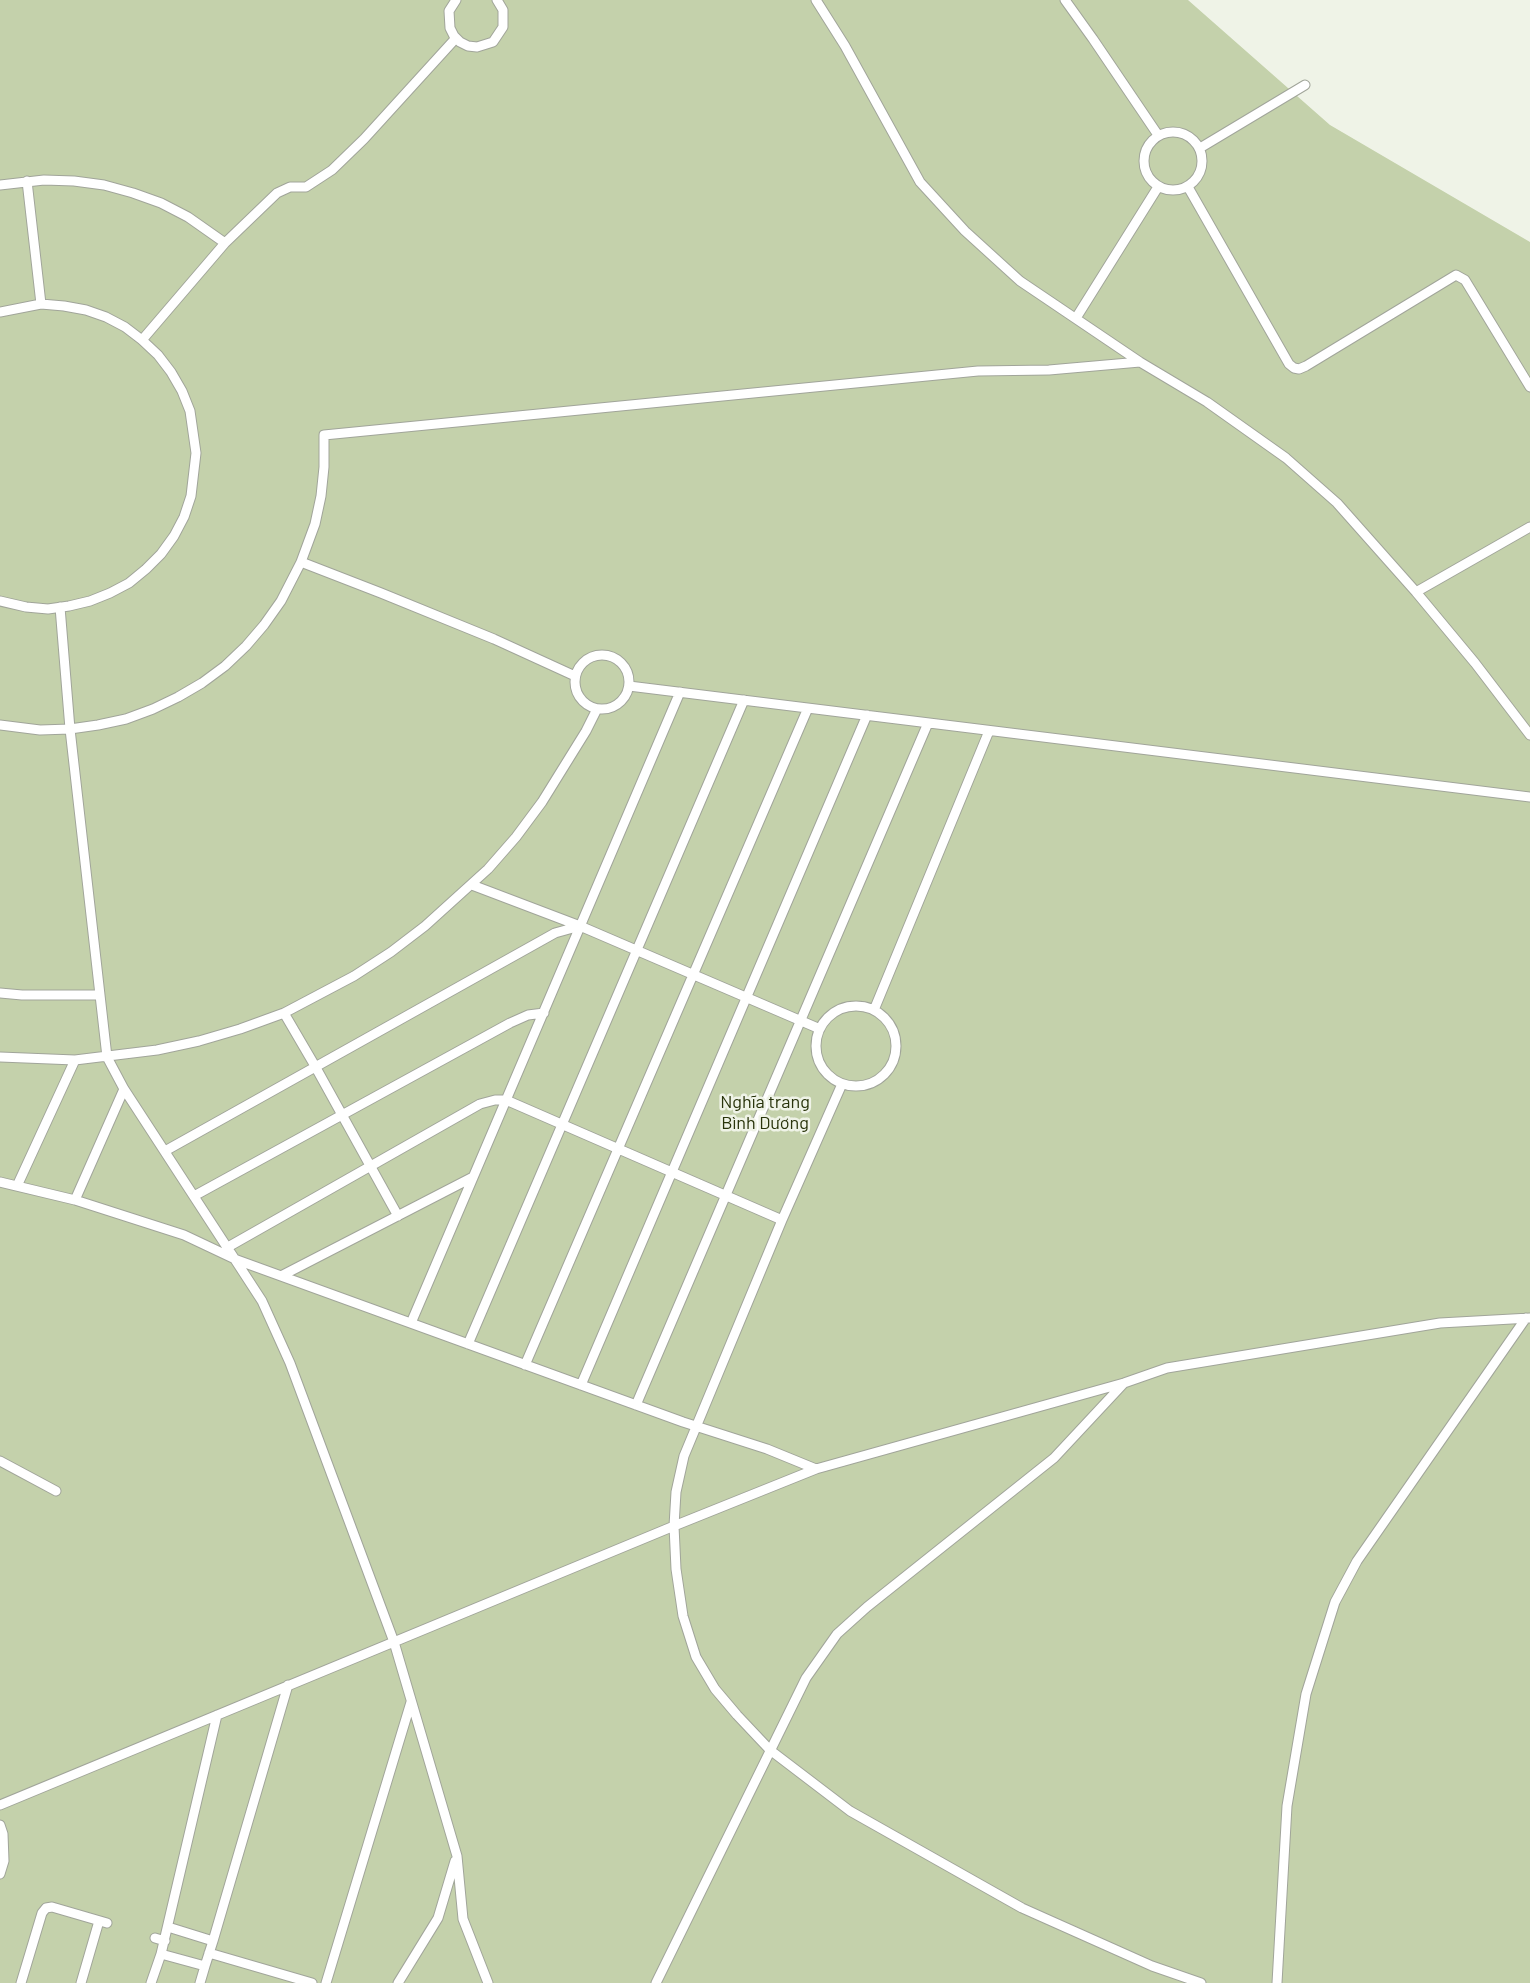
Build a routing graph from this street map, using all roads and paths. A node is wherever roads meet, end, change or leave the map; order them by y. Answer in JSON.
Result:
{"nodes":[{"id":1,"x":497,"y":0,"type":"edge"},
{"id":2,"x":816,"y":0,"type":"edge"},
{"id":3,"x":1065,"y":0,"type":"edge"},
{"id":4,"x":453,"y":1,"type":"edge"},
{"id":5,"x":456,"y":38,"type":"junction"},
{"id":6,"x":1305,"y":85,"type":"dead end"},
{"id":7,"x":1158,"y":136,"type":"junction"},
{"id":8,"x":1200,"y":148,"type":"junction"},
{"id":9,"x":27,"y":181,"type":"junction"},
{"id":10,"x":0,"y":185,"type":"edge"},
{"id":11,"x":1158,"y":187,"type":"junction"},
{"id":12,"x":1188,"y":187,"type":"junction"},
{"id":13,"x":225,"y":243,"type":"junction"},
{"id":14,"x":41,"y":304,"type":"junction"},
{"id":15,"x":0,"y":312,"type":"edge"},
{"id":16,"x":1076,"y":318,"type":"junction"},
{"id":17,"x":142,"y":340,"type":"junction"},
{"id":18,"x":1140,"y":362,"type":"junction"},
{"id":19,"x":1530,"y":387,"type":"edge"},
{"id":20,"x":1530,"y":527,"type":"edge"},
{"id":21,"x":301,"y":562,"type":"junction"},
{"id":22,"x":1416,"y":592,"type":"junction"},
{"id":23,"x":0,"y":601,"type":"edge"},
{"id":24,"x":60,"y":607,"type":"junction"},
{"id":25,"x":575,"y":676,"type":"junction"},
{"id":26,"x":629,"y":686,"type":"junction"},
{"id":27,"x":680,"y":692,"type":"junction"},
{"id":28,"x":744,"y":700,"type":"junction"},
{"id":29,"x":808,"y":708,"type":"junction"},
{"id":30,"x":597,"y":709,"type":"junction"},
{"id":31,"x":866,"y":715,"type":"junction"},
{"id":32,"x":928,"y":723,"type":"junction"},
{"id":33,"x":0,"y":725,"type":"edge"},
{"id":34,"x":70,"y":729,"type":"junction"},
{"id":35,"x":989,"y":731,"type":"junction"},
{"id":36,"x":1530,"y":735,"type":"edge"},
{"id":37,"x":1530,"y":797,"type":"edge"},
{"id":38,"x":472,"y":885,"type":"junction"},
{"id":39,"x":580,"y":926,"type":"junction"},
{"id":40,"x":637,"y":950,"type":"junction"},
{"id":41,"x":694,"y":974,"type":"junction"},
{"id":42,"x":0,"y":993,"type":"edge"},
{"id":43,"x":99,"y":995,"type":"junction"},
{"id":44,"x":746,"y":997,"type":"junction"},
{"id":45,"x":874,"y":1010,"type":"junction"},
{"id":46,"x":284,"y":1013,"type":"junction"},
{"id":47,"x":544,"y":1013,"type":"junction"},
{"id":48,"x":801,"y":1020,"type":"junction"},
{"id":49,"x":820,"y":1028,"type":"junction"},
{"id":50,"x":0,"y":1057,"type":"edge"},
{"id":51,"x":106,"y":1057,"type":"junction"},
{"id":52,"x":74,"y":1060,"type":"junction"},
{"id":53,"x":315,"y":1066,"type":"junction"},
{"id":54,"x":842,"y":1084,"type":"junction"},
{"id":55,"x":124,"y":1089,"type":"junction"},
{"id":56,"x":506,"y":1100,"type":"junction"},
{"id":57,"x":342,"y":1116,"type":"junction"},
{"id":58,"x":562,"y":1124,"type":"junction"},
{"id":59,"x":619,"y":1149,"type":"junction"},
{"id":60,"x":165,"y":1151,"type":"junction"},
{"id":61,"x":370,"y":1166,"type":"junction"},
{"id":62,"x":672,"y":1172,"type":"junction"},
{"id":63,"x":473,"y":1177,"type":"junction"},
{"id":64,"x":0,"y":1182,"type":"edge"},
{"id":65,"x":17,"y":1186,"type":"junction"},
{"id":66,"x":726,"y":1195,"type":"junction"},
{"id":67,"x":194,"y":1196,"type":"junction"},
{"id":68,"x":75,"y":1200,"type":"junction"},
{"id":69,"x":398,"y":1216,"type":"junction"},
{"id":70,"x":782,"y":1220,"type":"junction"},
{"id":71,"x":228,"y":1247,"type":"junction"},
{"id":72,"x":237,"y":1260,"type":"junction"},
{"id":73,"x":281,"y":1276,"type":"junction"},
{"id":74,"x":1528,"y":1318,"type":"edge"},
{"id":75,"x":411,"y":1323,"type":"junction"},
{"id":76,"x":468,"y":1344,"type":"junction"},
{"id":77,"x":525,"y":1365,"type":"junction"},
{"id":78,"x":1124,"y":1383,"type":"junction"},
{"id":79,"x":581,"y":1385,"type":"junction"},
{"id":80,"x":636,"y":1405,"type":"junction"},
{"id":81,"x":695,"y":1426,"type":"junction"},
{"id":82,"x":0,"y":1461,"type":"edge"},
{"id":83,"x":816,"y":1469,"type":"junction"},
{"id":84,"x":56,"y":1491,"type":"dead end"},
{"id":85,"x":674,"y":1526,"type":"junction"},
{"id":86,"x":394,"y":1642,"type":"junction"},
{"id":87,"x":288,"y":1685,"type":"junction"},
{"id":88,"x":411,"y":1702,"type":"junction"},
{"id":89,"x":217,"y":1715,"type":"junction"},
{"id":90,"x":770,"y":1750,"type":"junction"},
{"id":91,"x":0,"y":1805,"type":"edge"},
{"id":92,"x":0,"y":1825,"type":"edge"},
{"id":93,"x":457,"y":1856,"type":"junction"},
{"id":94,"x":0,"y":1874,"type":"edge"},
{"id":95,"x":168,"y":1927,"type":"junction"},
{"id":96,"x":155,"y":1938,"type":"dead end"},
{"id":97,"x":165,"y":1941,"type":"junction"},
{"id":98,"x":213,"y":1941,"type":"junction"},
{"id":99,"x":209,"y":1953,"type":"junction"},
{"id":100,"x":161,"y":1954,"type":"junction"},
{"id":101,"x":205,"y":1966,"type":"junction"},
{"id":102,"x":21,"y":1983,"type":"edge"},
{"id":103,"x":81,"y":1983,"type":"edge"},
{"id":104,"x":151,"y":1983,"type":"edge"},
{"id":105,"x":200,"y":1983,"type":"edge"},
{"id":106,"x":312,"y":1983,"type":"edge"},
{"id":107,"x":326,"y":1983,"type":"edge"},
{"id":108,"x":398,"y":1983,"type":"edge"},
{"id":109,"x":488,"y":1983,"type":"edge"},
{"id":110,"x":656,"y":1983,"type":"edge"},
{"id":111,"x":1201,"y":1983,"type":"edge"},
{"id":112,"x":1277,"y":1983,"type":"edge"}],
"edges":[{"from":1,"to":5,"type":"lane"},
{"from":2,"to":16,"type":"lane"},
{"from":3,"to":7,"type":"lane"},
{"from":4,"to":5,"type":"lane"},
{"from":5,"to":13,"type":"lane"},
{"from":6,"to":8,"type":"lane"},
{"from":7,"to":8,"type":"lane"},
{"from":7,"to":11,"type":"lane"},
{"from":8,"to":12,"type":"lane"},
{"from":9,"to":10,"type":"lane"},
{"from":9,"to":13,"type":"lane"},
{"from":9,"to":14,"type":"lane"},
{"from":11,"to":12,"type":"lane"},
{"from":11,"to":16,"type":"lane"},
{"from":12,"to":19,"type":"lane"},
{"from":13,"to":17,"type":"lane"},
{"from":14,"to":15,"type":"lane"},
{"from":14,"to":17,"type":"lane"},
{"from":16,"to":18,"type":"lane"},
{"from":17,"to":24,"type":"lane"},
{"from":18,"to":21,"type":"lane"},
{"from":18,"to":22,"type":"lane"},
{"from":20,"to":22,"type":"lane"},
{"from":21,"to":25,"type":"lane"},
{"from":21,"to":34,"type":"lane"},
{"from":22,"to":36,"type":"lane"},
{"from":23,"to":24,"type":"lane"},
{"from":24,"to":34,"type":"lane"},
{"from":25,"to":26,"type":"lane"},
{"from":25,"to":30,"type":"lane"},
{"from":26,"to":27,"type":"lane"},
{"from":26,"to":30,"type":"lane"},
{"from":27,"to":28,"type":"lane"},
{"from":27,"to":39,"type":"lane"},
{"from":28,"to":29,"type":"lane"},
{"from":28,"to":40,"type":"lane"},
{"from":29,"to":31,"type":"lane"},
{"from":29,"to":41,"type":"lane"},
{"from":30,"to":38,"type":"lane"},
{"from":31,"to":32,"type":"lane"},
{"from":31,"to":44,"type":"lane"},
{"from":32,"to":35,"type":"lane"},
{"from":32,"to":48,"type":"lane"},
{"from":33,"to":34,"type":"lane"},
{"from":34,"to":43,"type":"lane"},
{"from":35,"to":37,"type":"lane"},
{"from":35,"to":45,"type":"lane"},
{"from":38,"to":39,"type":"lane"},
{"from":38,"to":46,"type":"lane"},
{"from":39,"to":40,"type":"lane"},
{"from":39,"to":47,"type":"lane"},
{"from":39,"to":53,"type":"lane"},
{"from":40,"to":41,"type":"lane"},
{"from":40,"to":58,"type":"lane"},
{"from":41,"to":44,"type":"lane"},
{"from":41,"to":59,"type":"lane"},
{"from":42,"to":43,"type":"lane"},
{"from":43,"to":51,"type":"lane"},
{"from":44,"to":48,"type":"lane"},
{"from":44,"to":62,"type":"lane"},
{"from":45,"to":49,"type":"lane"},
{"from":45,"to":54,"type":"lane"},
{"from":46,"to":51,"type":"lane"},
{"from":46,"to":53,"type":"lane"},
{"from":47,"to":56,"type":"lane"},
{"from":47,"to":57,"type":"lane"},
{"from":48,"to":49,"type":"lane"},
{"from":48,"to":66,"type":"lane"},
{"from":49,"to":54,"type":"lane"},
{"from":50,"to":52,"type":"lane"},
{"from":51,"to":52,"type":"lane"},
{"from":51,"to":55,"type":"lane"},
{"from":52,"to":65,"type":"lane"},
{"from":53,"to":57,"type":"lane"},
{"from":53,"to":60,"type":"lane"},
{"from":54,"to":70,"type":"lane"},
{"from":55,"to":60,"type":"lane"},
{"from":55,"to":68,"type":"lane"},
{"from":56,"to":58,"type":"lane"},
{"from":56,"to":61,"type":"lane"},
{"from":56,"to":63,"type":"lane"},
{"from":57,"to":61,"type":"lane"},
{"from":57,"to":67,"type":"lane"},
{"from":58,"to":59,"type":"lane"},
{"from":58,"to":76,"type":"lane"},
{"from":59,"to":62,"type":"lane"},
{"from":59,"to":77,"type":"lane"},
{"from":60,"to":67,"type":"lane"},
{"from":61,"to":69,"type":"lane"},
{"from":61,"to":71,"type":"lane"},
{"from":62,"to":66,"type":"lane"},
{"from":62,"to":79,"type":"lane"},
{"from":63,"to":69,"type":"lane"},
{"from":63,"to":75,"type":"lane"},
{"from":64,"to":65,"type":"lane"},
{"from":65,"to":68,"type":"lane"},
{"from":66,"to":70,"type":"lane"},
{"from":66,"to":80,"type":"lane"},
{"from":67,"to":71,"type":"lane"},
{"from":68,"to":72,"type":"lane"},
{"from":69,"to":73,"type":"lane"},
{"from":70,"to":81,"type":"lane"},
{"from":71,"to":72,"type":"lane"},
{"from":72,"to":73,"type":"lane"},
{"from":72,"to":86,"type":"lane"},
{"from":73,"to":75,"type":"lane"},
{"from":74,"to":78,"type":"lane"},
{"from":74,"to":112,"type":"lane"},
{"from":75,"to":76,"type":"lane"},
{"from":76,"to":77,"type":"lane"},
{"from":77,"to":79,"type":"lane"},
{"from":78,"to":83,"type":"lane"},
{"from":78,"to":90,"type":"lane"},
{"from":79,"to":80,"type":"lane"},
{"from":80,"to":81,"type":"lane"},
{"from":81,"to":83,"type":"lane"},
{"from":81,"to":85,"type":"lane"},
{"from":82,"to":84,"type":"lane"},
{"from":83,"to":85,"type":"lane"},
{"from":85,"to":86,"type":"lane"},
{"from":85,"to":90,"type":"lane"},
{"from":86,"to":87,"type":"lane"},
{"from":86,"to":88,"type":"lane"},
{"from":87,"to":89,"type":"lane"},
{"from":87,"to":98,"type":"lane"},
{"from":88,"to":93,"type":"lane"},
{"from":88,"to":107,"type":"lane"},
{"from":89,"to":91,"type":"lane"},
{"from":89,"to":95,"type":"lane"},
{"from":90,"to":110,"type":"lane"},
{"from":90,"to":111,"type":"lane"},
{"from":92,"to":94,"type":"lane"},
{"from":93,"to":108,"type":"lane"},
{"from":93,"to":109,"type":"lane"},
{"from":95,"to":97,"type":"lane"},
{"from":95,"to":98,"type":"lane"},
{"from":96,"to":97,"type":"lane"},
{"from":97,"to":100,"type":"lane"},
{"from":98,"to":99,"type":"lane"},
{"from":99,"to":101,"type":"lane"},
{"from":99,"to":106,"type":"lane"},
{"from":100,"to":101,"type":"lane"},
{"from":100,"to":104,"type":"lane"},
{"from":101,"to":105,"type":"lane"},
{"from":102,"to":103,"type":"lane"}]}
